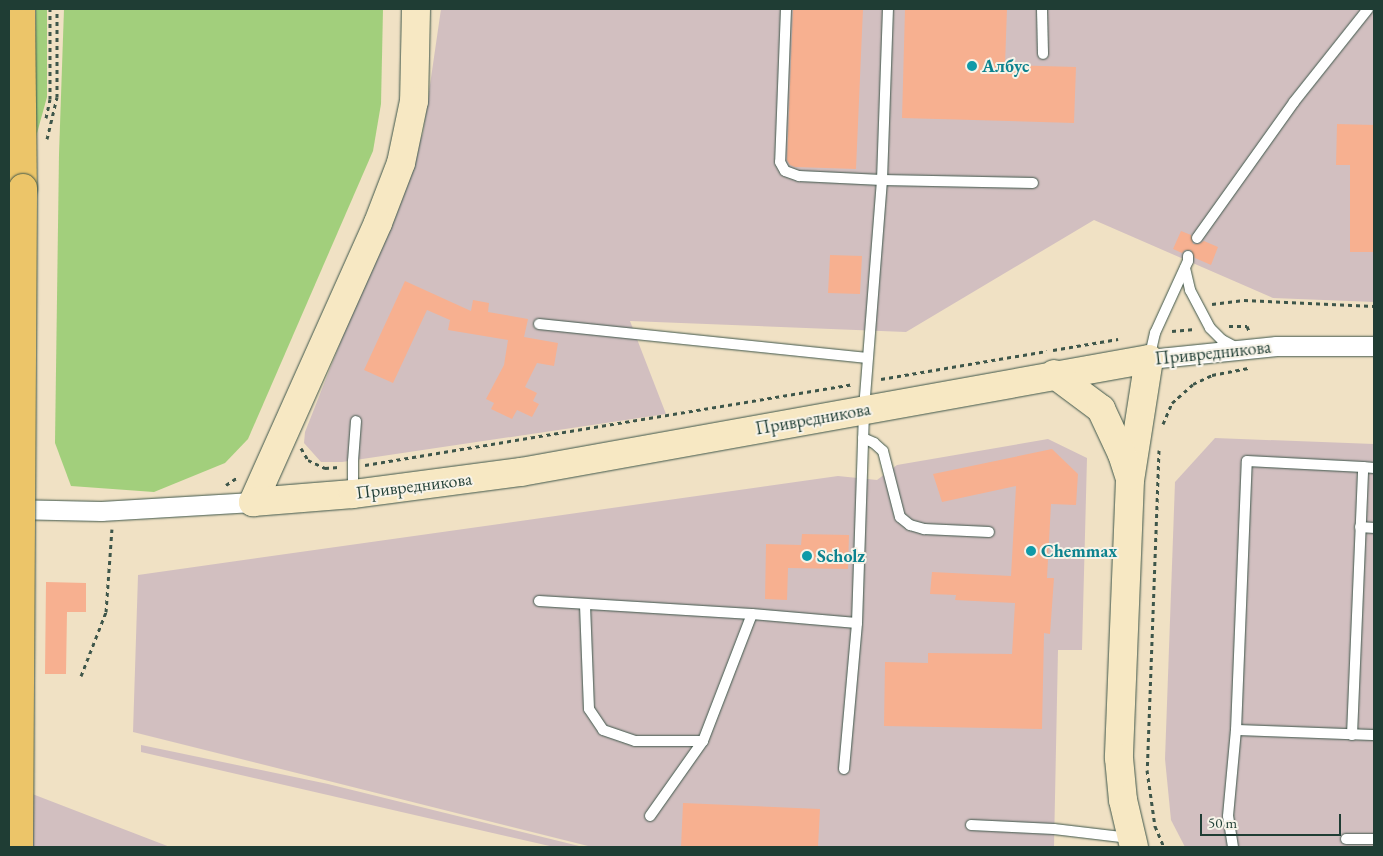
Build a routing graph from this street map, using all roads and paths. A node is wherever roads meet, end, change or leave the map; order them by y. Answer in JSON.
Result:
{"nodes":[{"id":1,"x":21,"y":9,"type":"edge"},
{"id":2,"x":57,"y":9,"type":"edge"},
{"id":3,"x":416,"y":9,"type":"edge"},
{"id":4,"x":786,"y":9,"type":"edge"},
{"id":5,"x":888,"y":9,"type":"edge"},
{"id":6,"x":1042,"y":9,"type":"edge"},
{"id":7,"x":1368,"y":9,"type":"edge"},
{"id":8,"x":1043,"y":54,"type":"dead end"},
{"id":9,"x":46,"y":144,"type":"dead end"},
{"id":10,"x":882,"y":180,"type":"junction"},
{"id":11,"x":1033,"y":183,"type":"dead end"},
{"id":12,"x":1197,"y":238,"type":"dead end"},
{"id":13,"x":1188,"y":256,"type":"dead end"},
{"id":14,"x":1185,"y":268,"type":"junction"},
{"id":15,"x":1228,"y":302,"type":"dead end"},
{"id":16,"x":1374,"y":306,"type":"edge"},
{"id":17,"x":539,"y":324,"type":"dead end"},
{"id":18,"x":1245,"y":343,"type":"junction"},
{"id":19,"x":1374,"y":346,"type":"edge"},
{"id":20,"x":867,"y":358,"type":"junction"},
{"id":21,"x":1149,"y":359,"type":"junction"},
{"id":22,"x":1054,"y":374,"type":"junction"},
{"id":23,"x":864,"y":410,"type":"junction"},
{"id":24,"x":356,"y":421,"type":"dead end"},
{"id":25,"x":1162,"y":426,"type":"dead end"},
{"id":26,"x":863,"y":438,"type":"junction"},
{"id":27,"x":1160,"y":445,"type":"dead end"},
{"id":28,"x":1363,"y":467,"type":"junction"},
{"id":29,"x":1374,"y":468,"type":"edge"},
{"id":30,"x":1130,"y":480,"type":"junction"},
{"id":31,"x":353,"y":494,"type":"junction"},
{"id":32,"x":253,"y":502,"type":"junction"},
{"id":33,"x":9,"y":509,"type":"edge"},
{"id":34,"x":112,"y":510,"type":"junction"},
{"id":35,"x":1360,"y":527,"type":"junction"},
{"id":36,"x":1374,"y":528,"type":"edge"},
{"id":37,"x":989,"y":532,"type":"dead end"},
{"id":38,"x":539,"y":601,"type":"dead end"},
{"id":39,"x":585,"y":605,"type":"junction"},
{"id":40,"x":752,"y":614,"type":"junction"},
{"id":41,"x":857,"y":623,"type":"junction"},
{"id":42,"x":82,"y":676,"type":"dead end"},
{"id":43,"x":1236,"y":730,"type":"junction"},
{"id":44,"x":1352,"y":735,"type":"junction"},
{"id":45,"x":1374,"y":736,"type":"edge"},
{"id":46,"x":703,"y":741,"type":"junction"},
{"id":47,"x":844,"y":769,"type":"dead end"},
{"id":48,"x":650,"y":816,"type":"dead end"},
{"id":49,"x":970,"y":826,"type":"dead end"},
{"id":50,"x":1346,"y":839,"type":"dead end"},
{"id":51,"x":1374,"y":839,"type":"edge"},
{"id":52,"x":1132,"y":843,"type":"edge"},
{"id":53,"x":18,"y":847,"type":"edge"},
{"id":54,"x":1164,"y":847,"type":"edge"},
{"id":55,"x":1233,"y":847,"type":"edge"}],
"edges":[{"from":1,"to":53,"type":"main road","bridge":true},
{"from":2,"to":9,"type":"path"},
{"from":3,"to":32,"type":"street"},
{"from":4,"to":10,"type":"lane"},
{"from":5,"to":10,"type":"lane"},
{"from":6,"to":8,"type":"lane"},
{"from":7,"to":12,"type":"lane"},
{"from":10,"to":11,"type":"lane"},
{"from":10,"to":20,"type":"lane"},
{"from":13,"to":14,"type":"lane"},
{"from":14,"to":18,"type":"lane"},
{"from":14,"to":21,"type":"lane"},
{"from":15,"to":16,"type":"path"},
{"from":17,"to":20,"type":"lane"},
{"from":18,"to":19,"type":"street","name":"Привредникова"},
{"from":18,"to":21,"type":"street","name":"Привредникова"},
{"from":18,"to":25,"type":"path"},
{"from":20,"to":23,"type":"lane"},
{"from":21,"to":22,"type":"street","name":"Привредникова"},
{"from":21,"to":30,"type":"street"},
{"from":22,"to":23,"type":"street","name":"Привредникова"},
{"from":22,"to":30,"type":"street"},
{"from":23,"to":26,"type":"lane"},
{"from":23,"to":31,"type":"street","name":"Привредникова"},
{"from":24,"to":31,"type":"lane"},
{"from":26,"to":37,"type":"lane"},
{"from":26,"to":41,"type":"lane"},
{"from":27,"to":54,"type":"path"},
{"from":28,"to":29,"type":"lane"},
{"from":28,"to":35,"type":"lane"},
{"from":28,"to":43,"type":"lane"},
{"from":30,"to":52,"type":"street"},
{"from":31,"to":32,"type":"street","name":"Привредникова"},
{"from":32,"to":34,"type":"street","name":"Привредникова"},
{"from":33,"to":34,"type":"street","name":"Привредникова"},
{"from":34,"to":42,"type":"path"},
{"from":35,"to":36,"type":"lane"},
{"from":35,"to":44,"type":"lane"},
{"from":38,"to":39,"type":"lane"},
{"from":39,"to":40,"type":"lane"},
{"from":39,"to":46,"type":"lane"},
{"from":40,"to":41,"type":"lane"},
{"from":40,"to":46,"type":"lane"},
{"from":41,"to":47,"type":"lane"},
{"from":43,"to":44,"type":"lane"},
{"from":43,"to":55,"type":"lane"},
{"from":44,"to":45,"type":"lane"},
{"from":46,"to":48,"type":"lane"},
{"from":49,"to":52,"type":"lane"},
{"from":50,"to":51,"type":"lane"}]}
